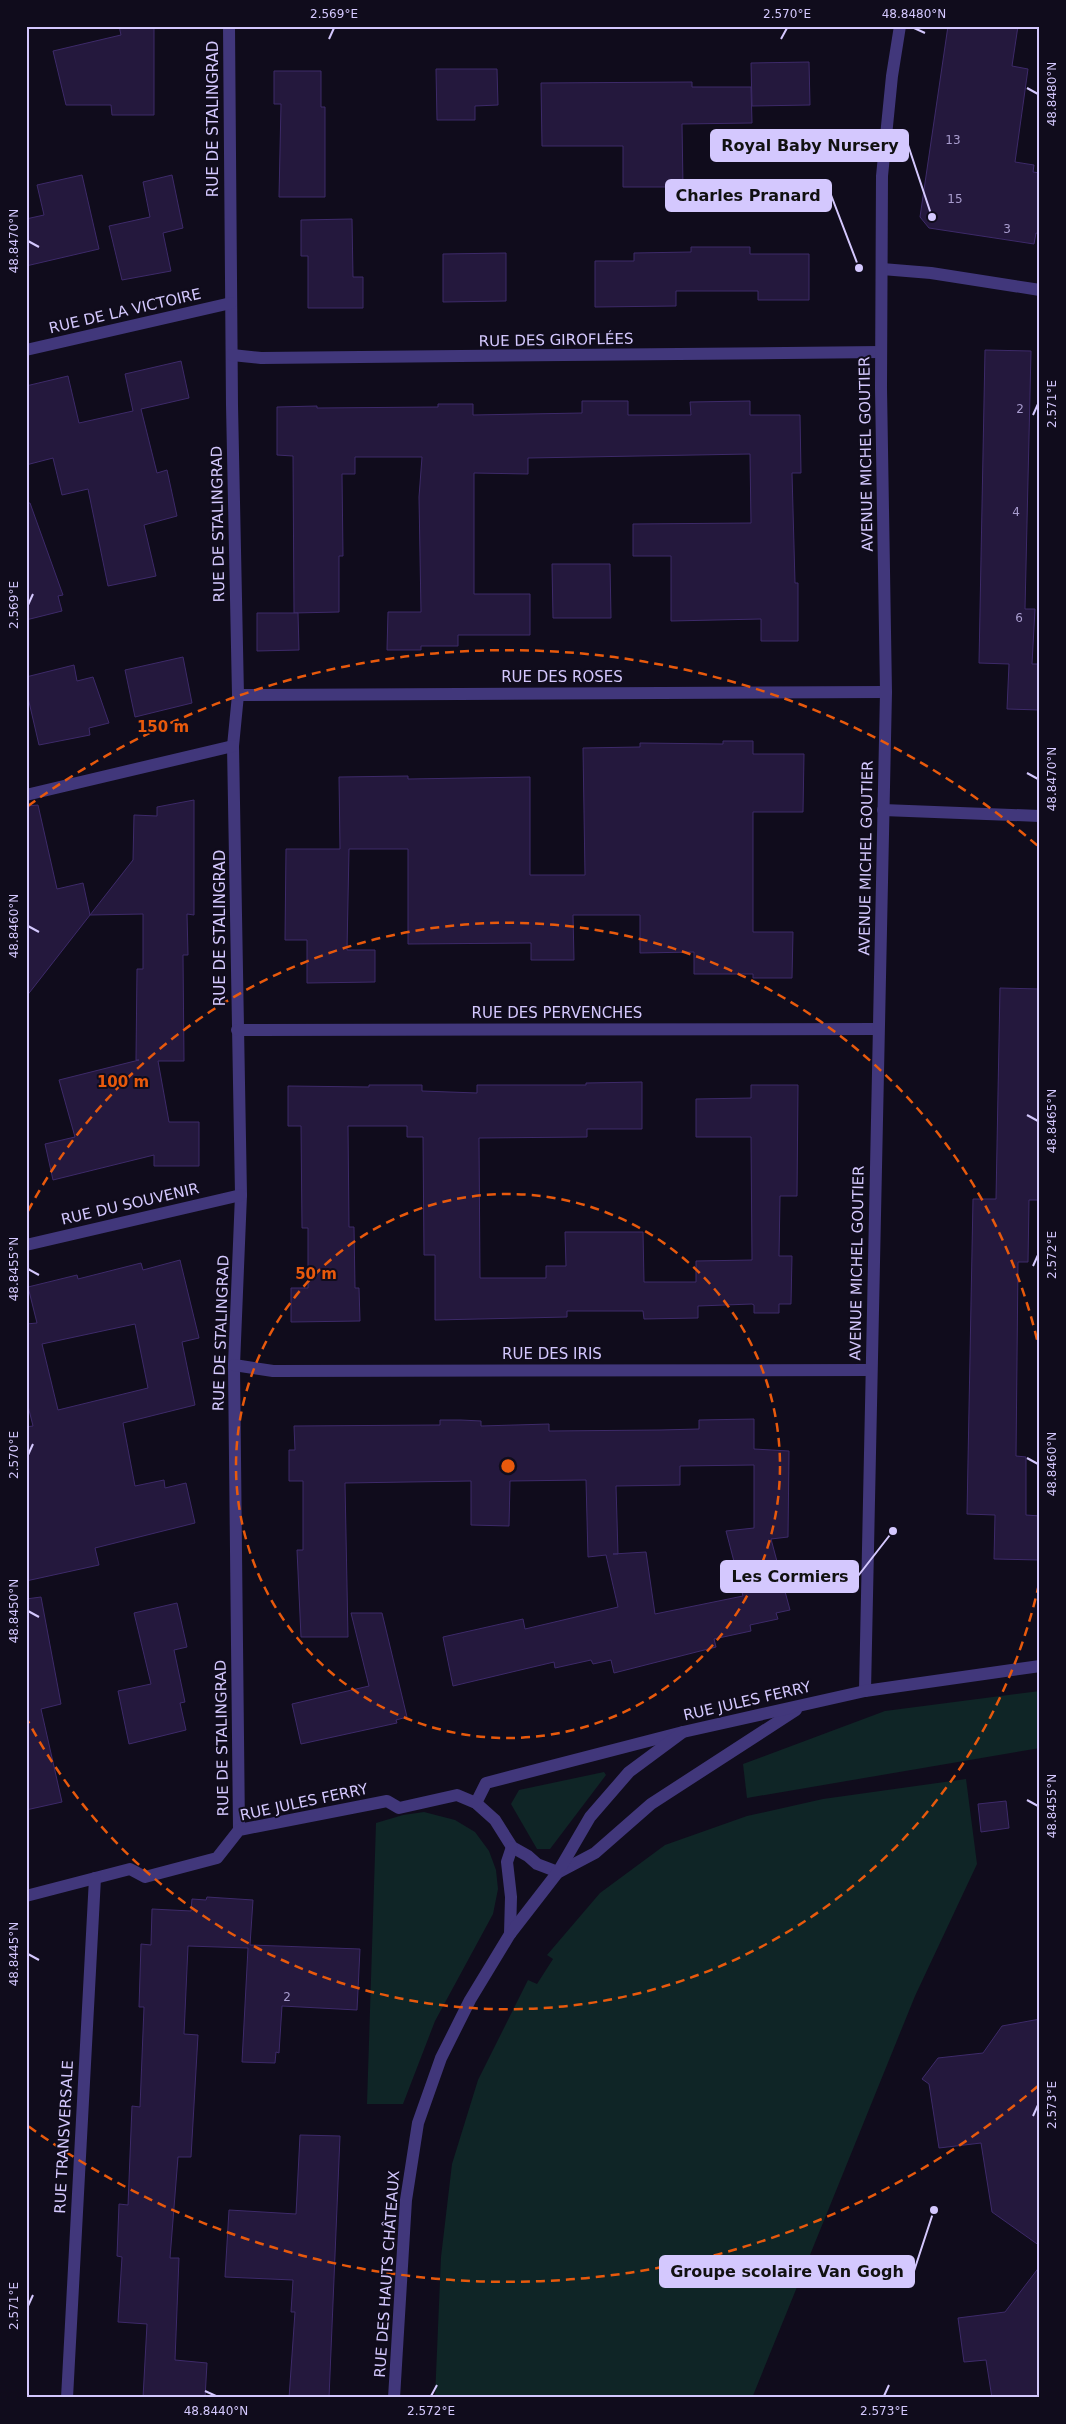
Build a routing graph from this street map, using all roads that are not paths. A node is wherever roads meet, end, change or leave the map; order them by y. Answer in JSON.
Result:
{"nodes":[{"id":1,"x":229,"y":26,"type":"edge"},
{"id":2,"x":900,"y":26,"type":"edge"},
{"id":3,"x":882,"y":268,"type":"junction"},
{"id":4,"x":1040,"y":290,"type":"edge"},
{"id":5,"x":231,"y":303,"type":"junction"},
{"id":6,"x":26,"y":350,"type":"edge"},
{"id":7,"x":881,"y":352,"type":"junction"},
{"id":8,"x":232,"y":355,"type":"junction"},
{"id":9,"x":886,"y":692,"type":"junction"},
{"id":10,"x":238,"y":695,"type":"junction"},
{"id":11,"x":233,"y":746,"type":"junction"},
{"id":12,"x":26,"y":795,"type":"edge"},
{"id":13,"x":883,"y":810,"type":"junction"},
{"id":14,"x":1040,"y":816,"type":"edge"},
{"id":15,"x":878,"y":1029,"type":"junction"},
{"id":16,"x":237,"y":1030,"type":"junction"},
{"id":17,"x":241,"y":1195,"type":"junction"},
{"id":18,"x":26,"y":1245,"type":"edge"},
{"id":19,"x":234,"y":1365,"type":"junction"},
{"id":20,"x":871,"y":1370,"type":"junction"},
{"id":21,"x":1040,"y":1666,"type":"edge"},
{"id":22,"x":865,"y":1691,"type":"junction"},
{"id":23,"x":804,"y":1704,"type":"junction"},
{"id":24,"x":684,"y":1732,"type":"junction"},
{"id":25,"x":476,"y":1803,"type":"junction"},
{"id":26,"x":239,"y":1830,"type":"junction"},
{"id":27,"x":512,"y":1847,"type":"junction"},
{"id":28,"x":558,"y":1872,"type":"junction"},
{"id":29,"x":95,"y":1878,"type":"junction"},
{"id":30,"x":26,"y":1896,"type":"edge"},
{"id":31,"x":510,"y":1934,"type":"junction"},
{"id":32,"x":66,"y":2398,"type":"edge"},
{"id":33,"x":394,"y":2398,"type":"edge"}],
"edges":[{"from":1,"to":5,"type":"street","name":"RUE DE STALINGRAD"},
{"from":2,"to":3,"type":"street","name":"AVENUE MICHEL GOUTIER"},
{"from":3,"to":4,"type":"street"},
{"from":3,"to":7,"type":"street","name":"AVENUE MICHEL GOUTIER"},
{"from":5,"to":6,"type":"street","name":"RUE DE LA VICTOIRE"},
{"from":5,"to":8,"type":"street","name":"RUE DE STALINGRAD"},
{"from":7,"to":8,"type":"street","name":"RUE DES GIROFLÉES"},
{"from":7,"to":9,"type":"street","name":"AVENUE MICHEL GOUTIER"},
{"from":8,"to":10,"type":"street","name":"RUE DE STALINGRAD"},
{"from":9,"to":10,"type":"street","name":"RUE DES ROSES"},
{"from":9,"to":13,"type":"street","name":"AVENUE MICHEL GOUTIER"},
{"from":10,"to":11,"type":"street","name":"RUE DE STALINGRAD"},
{"from":11,"to":12,"type":"street"},
{"from":11,"to":16,"type":"street","name":"RUE DE STALINGRAD"},
{"from":13,"to":14,"type":"street"},
{"from":13,"to":15,"type":"street","name":"AVENUE MICHEL GOUTIER"},
{"from":15,"to":16,"type":"street","name":"RUE DES PERVENCHES"},
{"from":15,"to":20,"type":"street","name":"AVENUE MICHEL GOUTIER"},
{"from":16,"to":17,"type":"street","name":"RUE DE STALINGRAD"},
{"from":17,"to":18,"type":"street","name":"RUE DU SOUVENIR"},
{"from":17,"to":19,"type":"street","name":"RUE DE STALINGRAD"},
{"from":19,"to":20,"type":"street","name":"RUE DES IRIS"},
{"from":19,"to":26,"type":"street","name":"RUE DE STALINGRAD"},
{"from":20,"to":22,"type":"street","name":"AVENUE MICHEL GOUTIER"},
{"from":21,"to":22,"type":"street","name":"RUE JULES FERRY"},
{"from":22,"to":23,"type":"street","name":"RUE JULES FERRY"},
{"from":23,"to":24,"type":"street","name":"RUE JULES FERRY"},
{"from":23,"to":28,"type":"street","name":"RUE DES HAUTS CHÂTEAUX"},
{"from":24,"to":25,"type":"street","name":"RUE JULES FERRY"},
{"from":24,"to":28,"type":"street","name":"RUE DES HAUTS CHÂTEAUX"},
{"from":25,"to":26,"type":"street","name":"RUE JULES FERRY"},
{"from":25,"to":27,"type":"street"},
{"from":26,"to":29,"type":"street","name":"RUE JULES FERRY"},
{"from":27,"to":28,"type":"street"},
{"from":27,"to":31,"type":"street","name":"RUE DES HAUTS CHÂTEAUX"},
{"from":28,"to":31,"type":"street","name":"RUE DES HAUTS CHÂTEAUX"},
{"from":29,"to":30,"type":"street","name":"RUE JULES FERRY"},
{"from":29,"to":32,"type":"street","name":"RUE TRANSVERSALE"},
{"from":31,"to":33,"type":"street","name":"RUE DES HAUTS CHÂTEAUX"}]}
